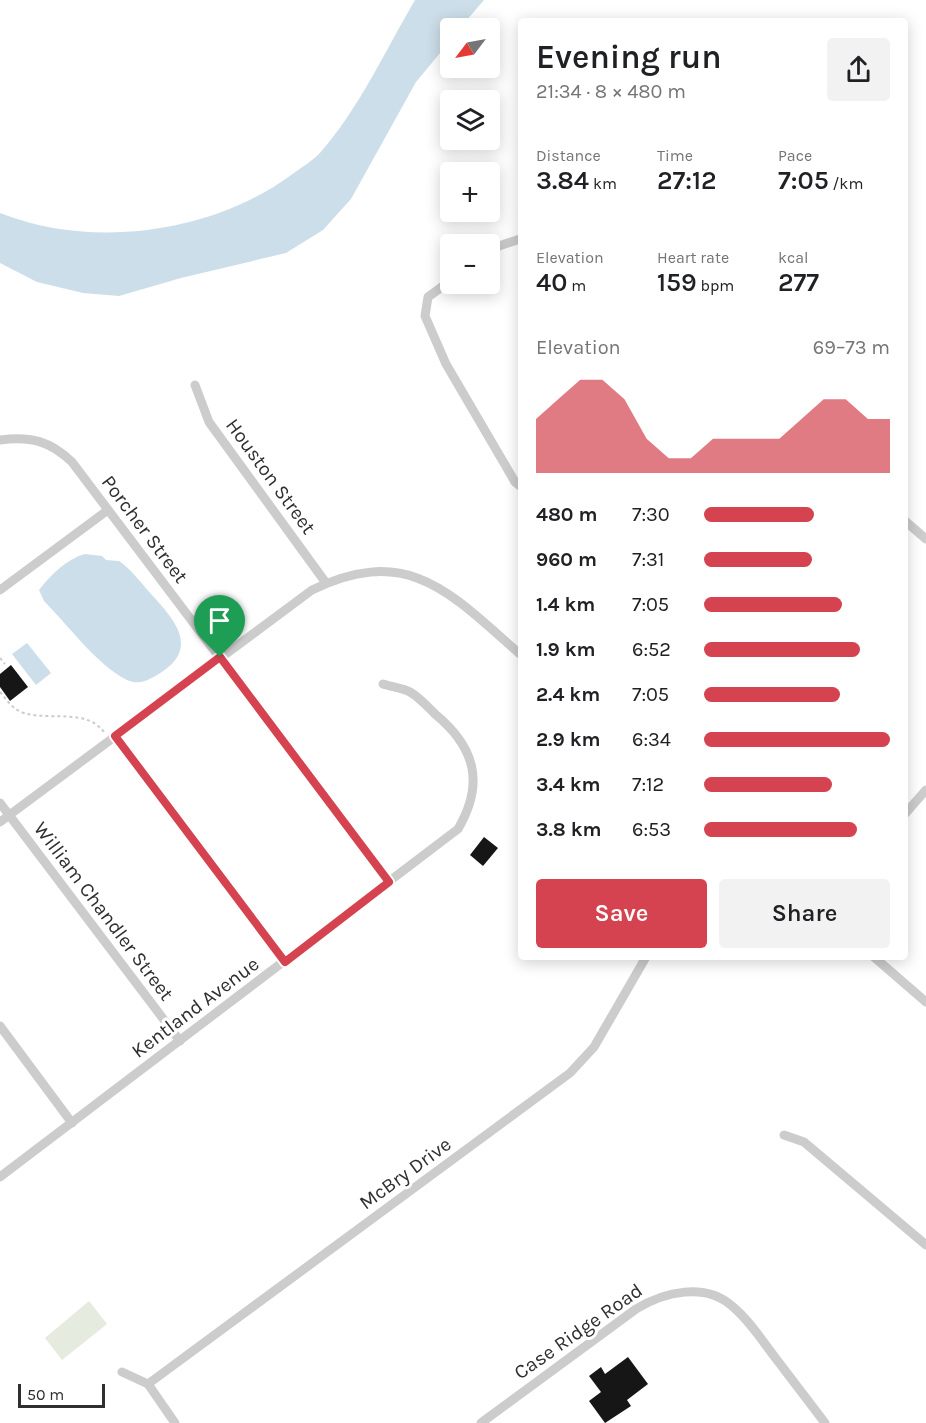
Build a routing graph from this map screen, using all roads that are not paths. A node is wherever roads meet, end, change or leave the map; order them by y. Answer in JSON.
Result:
{"nodes":[{"id":1,"x":518,"y":240,"type":"edge"},
{"id":2,"x":500,"y":246,"type":"edge"},
{"id":3,"x":440,"y":288,"type":"edge"},
{"id":4,"x":195,"y":385,"type":"dead end"},
{"id":5,"x":0,"y":440,"type":"edge"},
{"id":6,"x":518,"y":484,"type":"edge"},
{"id":7,"x":108,"y":510,"type":"junction"},
{"id":8,"x":908,"y":523,"type":"edge"},
{"id":9,"x":926,"y":539,"type":"edge"},
{"id":10,"x":326,"y":583,"type":"junction"},
{"id":11,"x":0,"y":590,"type":"edge"},
{"id":12,"x":518,"y":652,"type":"edge"},
{"id":13,"x":220,"y":657,"type":"junction"},
{"id":14,"x":383,"y":684,"type":"dead end"},
{"id":15,"x":115,"y":736,"type":"junction"},
{"id":16,"x":926,"y":789,"type":"edge"},
{"id":17,"x":0,"y":803,"type":"edge"},
{"id":18,"x":908,"y":810,"type":"edge"},
{"id":19,"x":9,"y":815,"type":"junction"},
{"id":20,"x":0,"y":822,"type":"edge"},
{"id":21,"x":389,"y":882,"type":"junction"},
{"id":22,"x":644,"y":960,"type":"edge"},
{"id":23,"x":877,"y":960,"type":"edge"},
{"id":24,"x":285,"y":962,"type":"junction"},
{"id":25,"x":926,"y":1002,"type":"edge"},
{"id":26,"x":0,"y":1026,"type":"edge"},
{"id":27,"x":180,"y":1041,"type":"junction"},
{"id":28,"x":72,"y":1123,"type":"junction"},
{"id":29,"x":784,"y":1135,"type":"dead end"},
{"id":30,"x":0,"y":1177,"type":"edge"},
{"id":31,"x":926,"y":1245,"type":"edge"},
{"id":32,"x":122,"y":1372,"type":"dead end"},
{"id":33,"x":148,"y":1384,"type":"junction"},
{"id":34,"x":175,"y":1423,"type":"edge"},
{"id":35,"x":482,"y":1423,"type":"edge"},
{"id":36,"x":825,"y":1423,"type":"edge"}],
"edges":[{"from":1,"to":2,"type":"street"},
{"from":3,"to":6,"type":"street"},
{"from":4,"to":10,"type":"street","name":"Houston Street"},
{"from":5,"to":7,"type":"street","name":"Porcher Street"},
{"from":7,"to":11,"type":"street"},
{"from":7,"to":13,"type":"street","name":"Porcher Street"},
{"from":8,"to":9,"type":"street"},
{"from":10,"to":12,"type":"street"},
{"from":10,"to":13,"type":"street"},
{"from":13,"to":15,"type":"street"},
{"from":13,"to":21,"type":"street","name":"Porcher Street"},
{"from":14,"to":21,"type":"street","name":"Kentland Avenue"},
{"from":15,"to":19,"type":"street"},
{"from":15,"to":24,"type":"street"},
{"from":16,"to":18,"type":"street"},
{"from":17,"to":19,"type":"street","name":"William Chandler Street"},
{"from":19,"to":20,"type":"street"},
{"from":19,"to":27,"type":"street","name":"William Chandler Street"},
{"from":21,"to":24,"type":"street","name":"Kentland Avenue"},
{"from":22,"to":33,"type":"street","name":"McBry Drive"},
{"from":23,"to":25,"type":"street"},
{"from":24,"to":27,"type":"street","name":"Kentland Avenue"},
{"from":26,"to":28,"type":"street"},
{"from":27,"to":28,"type":"street","name":"Kentland Avenue"},
{"from":28,"to":30,"type":"street","name":"Kentland Avenue"},
{"from":29,"to":31,"type":"street"},
{"from":32,"to":33,"type":"street"},
{"from":33,"to":34,"type":"street"},
{"from":35,"to":36,"type":"street","name":"Case Ridge Road"}]}
